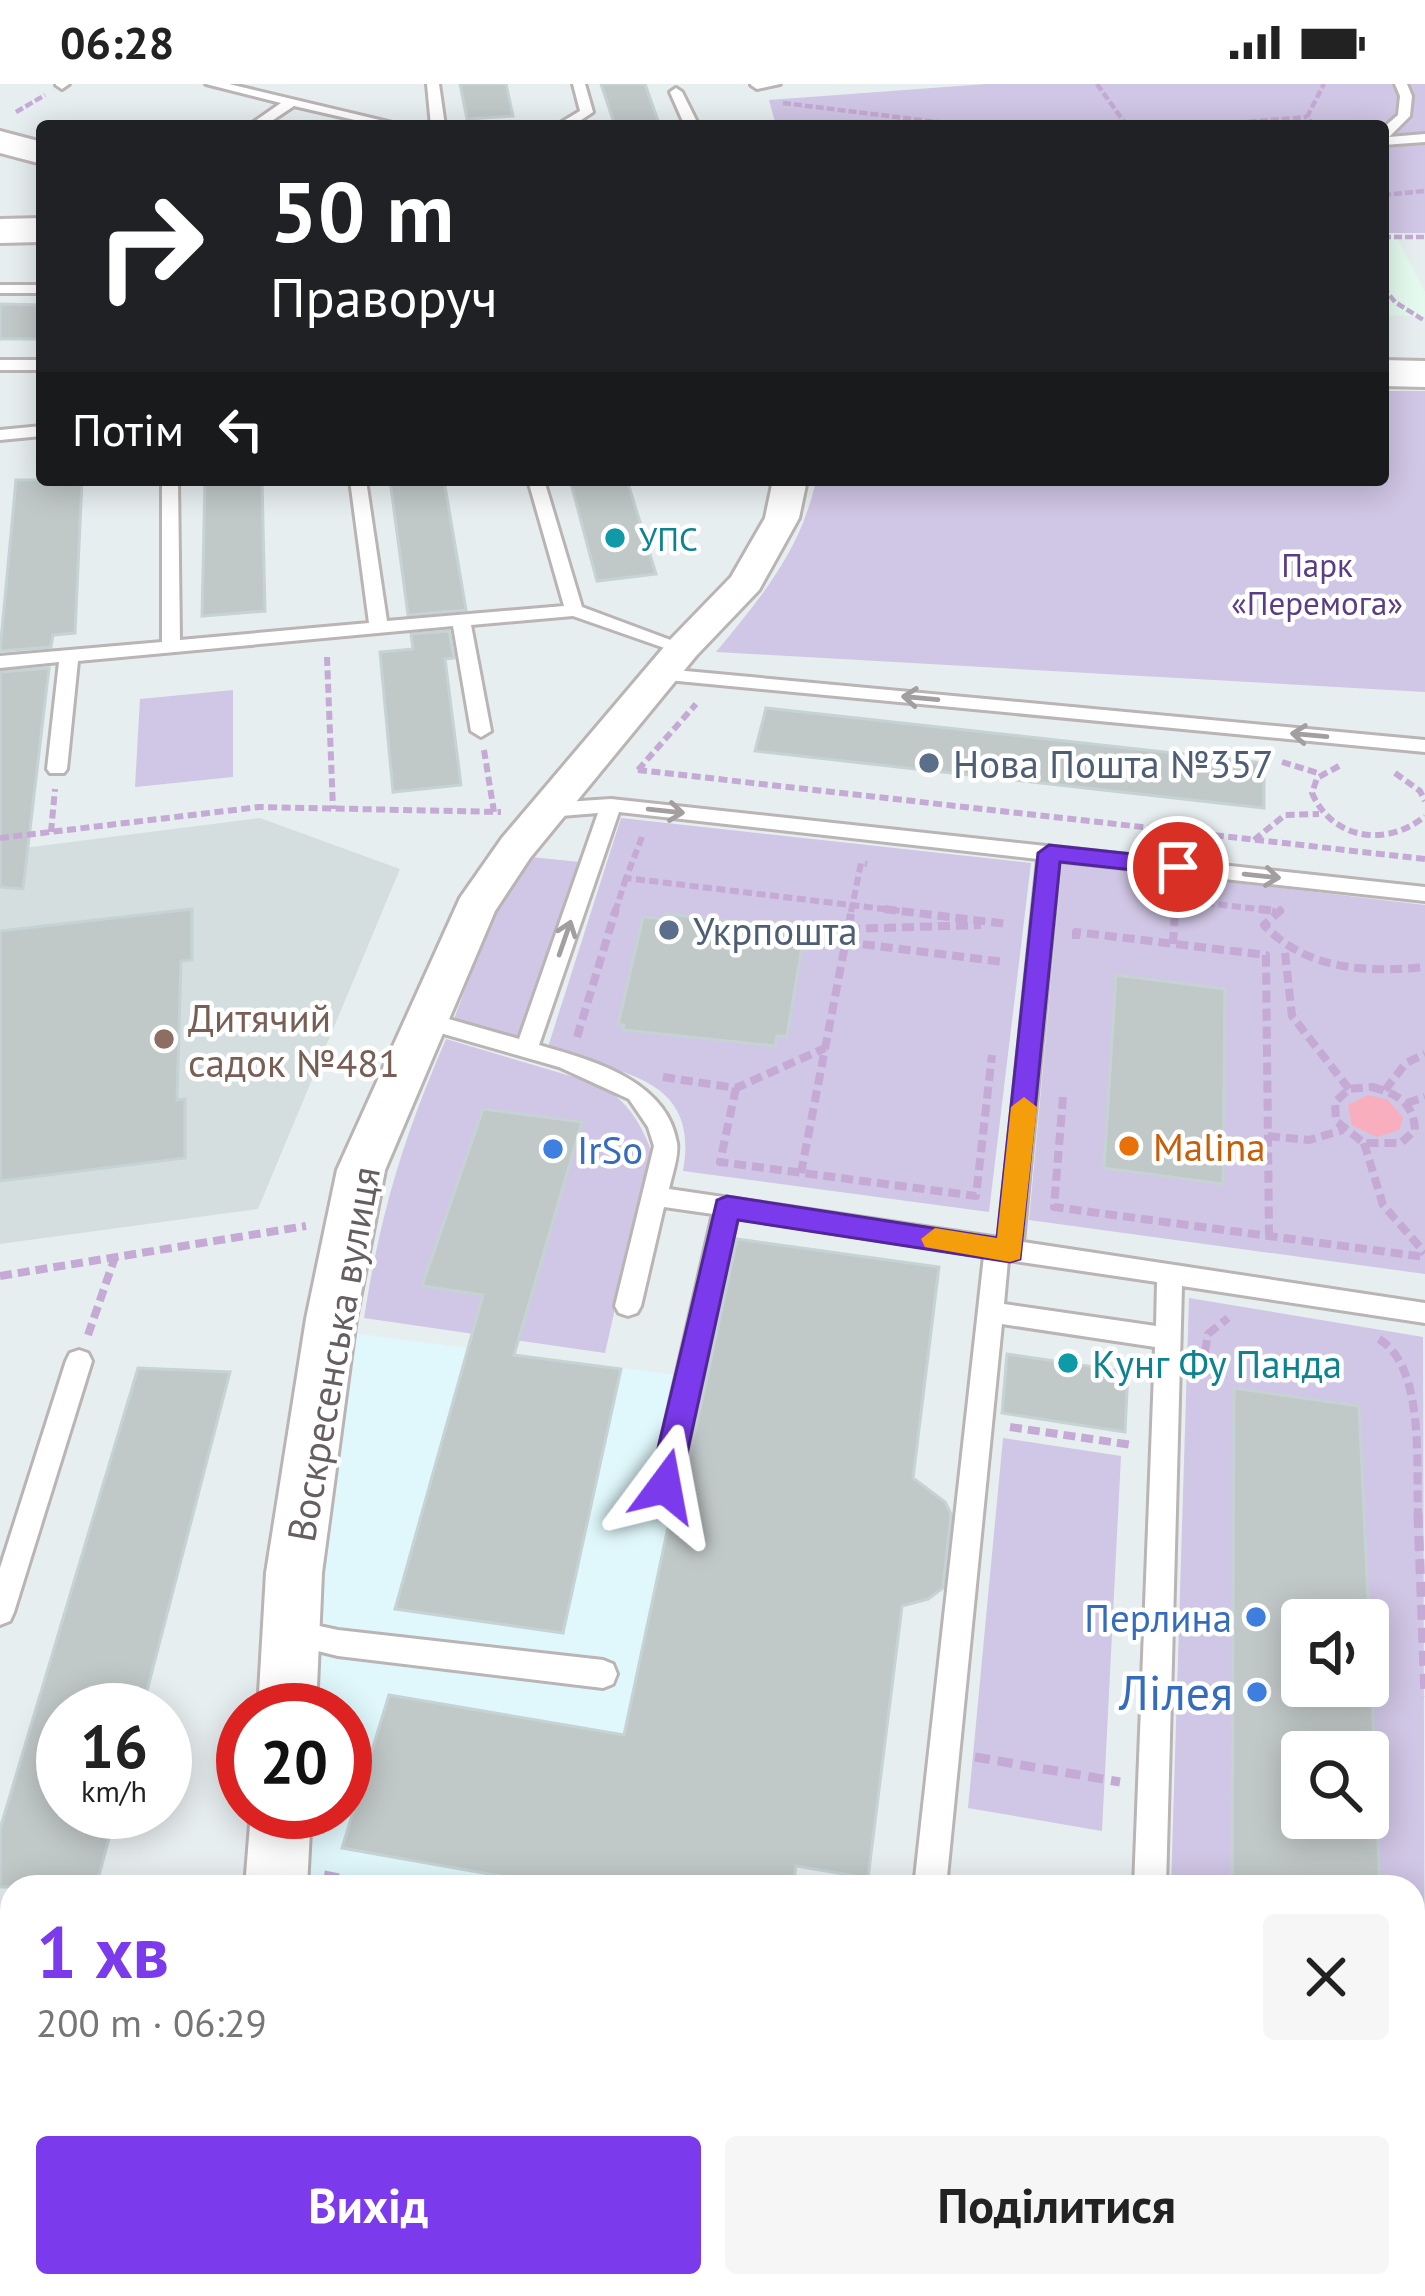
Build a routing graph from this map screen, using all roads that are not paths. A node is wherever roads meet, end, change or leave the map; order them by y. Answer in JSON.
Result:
{"nodes":[{"id":1,"x":212,"y":84,"type":"edge"},
{"id":2,"x":433,"y":84,"type":"edge"},
{"id":3,"x":579,"y":84,"type":"edge"},
{"id":4,"x":774,"y":84,"type":"edge"},
{"id":5,"x":1401,"y":84,"type":"edge"},
{"id":6,"x":758,"y":85,"type":"edge"},
{"id":7,"x":240,"y":87,"type":"edge"},
{"id":8,"x":676,"y":92,"type":"dead end"},
{"id":9,"x":290,"y":103,"type":"junction"},
{"id":10,"x":264,"y":120,"type":"edge"},
{"id":11,"x":370,"y":120,"type":"edge"},
{"id":12,"x":437,"y":120,"type":"edge"},
{"id":13,"x":573,"y":120,"type":"edge"},
{"id":14,"x":689,"y":120,"type":"edge"},
{"id":15,"x":1389,"y":132,"type":"edge"},
{"id":16,"x":1425,"y":137,"type":"edge"},
{"id":17,"x":1389,"y":138,"type":"edge"},
{"id":18,"x":0,"y":142,"type":"edge"},
{"id":19,"x":36,"y":151,"type":"edge"},
{"id":20,"x":36,"y":230,"type":"edge"},
{"id":21,"x":0,"y":231,"type":"edge"},
{"id":22,"x":0,"y":289,"type":"edge"},
{"id":23,"x":36,"y":289,"type":"edge"},
{"id":24,"x":1389,"y":339,"type":"edge"},
{"id":25,"x":1425,"y":340,"type":"edge"},
{"id":26,"x":0,"y":365,"type":"edge"},
{"id":27,"x":36,"y":365,"type":"edge"},
{"id":28,"x":1389,"y":373,"type":"edge"},
{"id":29,"x":1425,"y":374,"type":"edge"},
{"id":30,"x":36,"y":432,"type":"edge"},
{"id":31,"x":0,"y":435,"type":"edge"},
{"id":32,"x":170,"y":486,"type":"edge"},
{"id":33,"x":359,"y":486,"type":"edge"},
{"id":34,"x":538,"y":486,"type":"edge"},
{"id":35,"x":789,"y":486,"type":"edge"},
{"id":36,"x":574,"y":610,"type":"junction"},
{"id":37,"x":461,"y":620,"type":"junction"},
{"id":38,"x":379,"y":627,"type":"junction"},
{"id":39,"x":171,"y":646,"type":"junction"},
{"id":40,"x":69,"y":656,"type":"junction"},
{"id":41,"x":673,"y":661,"type":"junction"},
{"id":42,"x":0,"y":662,"type":"edge"},
{"id":43,"x":481,"y":730,"type":"road end"},
{"id":44,"x":1425,"y":746,"type":"edge"},
{"id":45,"x":57,"y":769,"type":"road end"},
{"id":46,"x":611,"y":805,"type":"junction"},
{"id":47,"x":530,"y":811,"type":"junction"},
{"id":48,"x":1049,"y":853,"type":"junction"},
{"id":49,"x":1425,"y":894,"type":"edge"},
{"id":50,"x":424,"y":1020,"type":"junction"},
{"id":51,"x":527,"y":1048,"type":"junction"},
{"id":52,"x":655,"y":1196,"type":"junction"},
{"id":53,"x":727,"y":1207,"type":"junction"},
{"id":54,"x":1003,"y":1250,"type":"junction"},
{"id":55,"x":1170,"y":1275,"type":"junction"},
{"id":56,"x":628,"y":1306,"type":"dead end"},
{"id":57,"x":990,"y":1312,"type":"junction"},
{"id":58,"x":1425,"y":1313,"type":"edge"},
{"id":59,"x":1167,"y":1338,"type":"junction"},
{"id":60,"x":79,"y":1361,"type":"road end"},
{"id":61,"x":665,"y":1486,"type":"dead end"},
{"id":62,"x":0,"y":1612,"type":"edge"},
{"id":63,"x":291,"y":1633,"type":"junction"},
{"id":64,"x":604,"y":1674,"type":"dead end"},
{"id":65,"x":288,"y":1683,"type":"edge"},
{"id":66,"x":288,"y":1839,"type":"edge"},
{"id":67,"x":297,"y":1875,"type":"edge"},
{"id":68,"x":931,"y":1875,"type":"edge"},
{"id":69,"x":1150,"y":1875,"type":"edge"}],
"edges":[{"from":1,"to":7,"type":"lane"},
{"from":2,"to":12,"type":"lane"},
{"from":3,"to":13,"type":"lane"},
{"from":4,"to":6,"type":"lane"},
{"from":5,"to":15,"type":"lane"},
{"from":7,"to":9,"type":"lane"},
{"from":8,"to":14,"type":"lane"},
{"from":9,"to":10,"type":"lane"},
{"from":9,"to":11,"type":"lane"},
{"from":16,"to":17,"type":"lane"},
{"from":18,"to":19,"type":"street"},
{"from":20,"to":21,"type":"street"},
{"from":22,"to":23,"type":"lane"},
{"from":24,"to":25,"type":"street"},
{"from":26,"to":27,"type":"lane"},
{"from":28,"to":29,"type":"street"},
{"from":30,"to":31,"type":"lane"},
{"from":32,"to":39,"type":"lane"},
{"from":33,"to":38,"type":"lane"},
{"from":34,"to":36,"type":"lane"},
{"from":35,"to":41,"type":"street","name":"Воскресенська вулиця"},
{"from":36,"to":37,"type":"lane"},
{"from":36,"to":41,"type":"lane"},
{"from":37,"to":38,"type":"lane"},
{"from":37,"to":43,"type":"lane"},
{"from":38,"to":39,"type":"lane"},
{"from":39,"to":40,"type":"lane"},
{"from":40,"to":42,"type":"lane"},
{"from":40,"to":45,"type":"lane"},
{"from":44,"to":41,"type":"lane","one_way":true},
{"from":41,"to":47,"type":"street","name":"Воскресенська вулиця"},
{"from":46,"to":47,"type":"lane"},
{"from":46,"to":48,"type":"lane","one_way":true},
{"from":51,"to":46,"type":"lane","one_way":true},
{"from":47,"to":50,"type":"street","name":"Воскресенська вулиця"},
{"from":48,"to":49,"type":"lane","one_way":true},
{"from":48,"to":54,"type":"lane"},
{"from":50,"to":51,"type":"lane"},
{"from":50,"to":63,"type":"street","name":"Воскресенська вулиця"},
{"from":51,"to":52,"type":"lane"},
{"from":52,"to":53,"type":"lane"},
{"from":52,"to":56,"type":"lane"},
{"from":53,"to":54,"type":"lane"},
{"from":53,"to":61,"type":"lane"},
{"from":54,"to":55,"type":"lane"},
{"from":54,"to":57,"type":"lane"},
{"from":55,"to":58,"type":"lane"},
{"from":55,"to":59,"type":"lane"},
{"from":57,"to":59,"type":"lane"},
{"from":57,"to":68,"type":"lane"},
{"from":59,"to":69,"type":"lane"},
{"from":60,"to":62,"type":"lane"},
{"from":63,"to":64,"type":"lane"},
{"from":63,"to":65,"type":"street","name":"Воскресенська вулиця"},
{"from":66,"to":67,"type":"street"}]}
